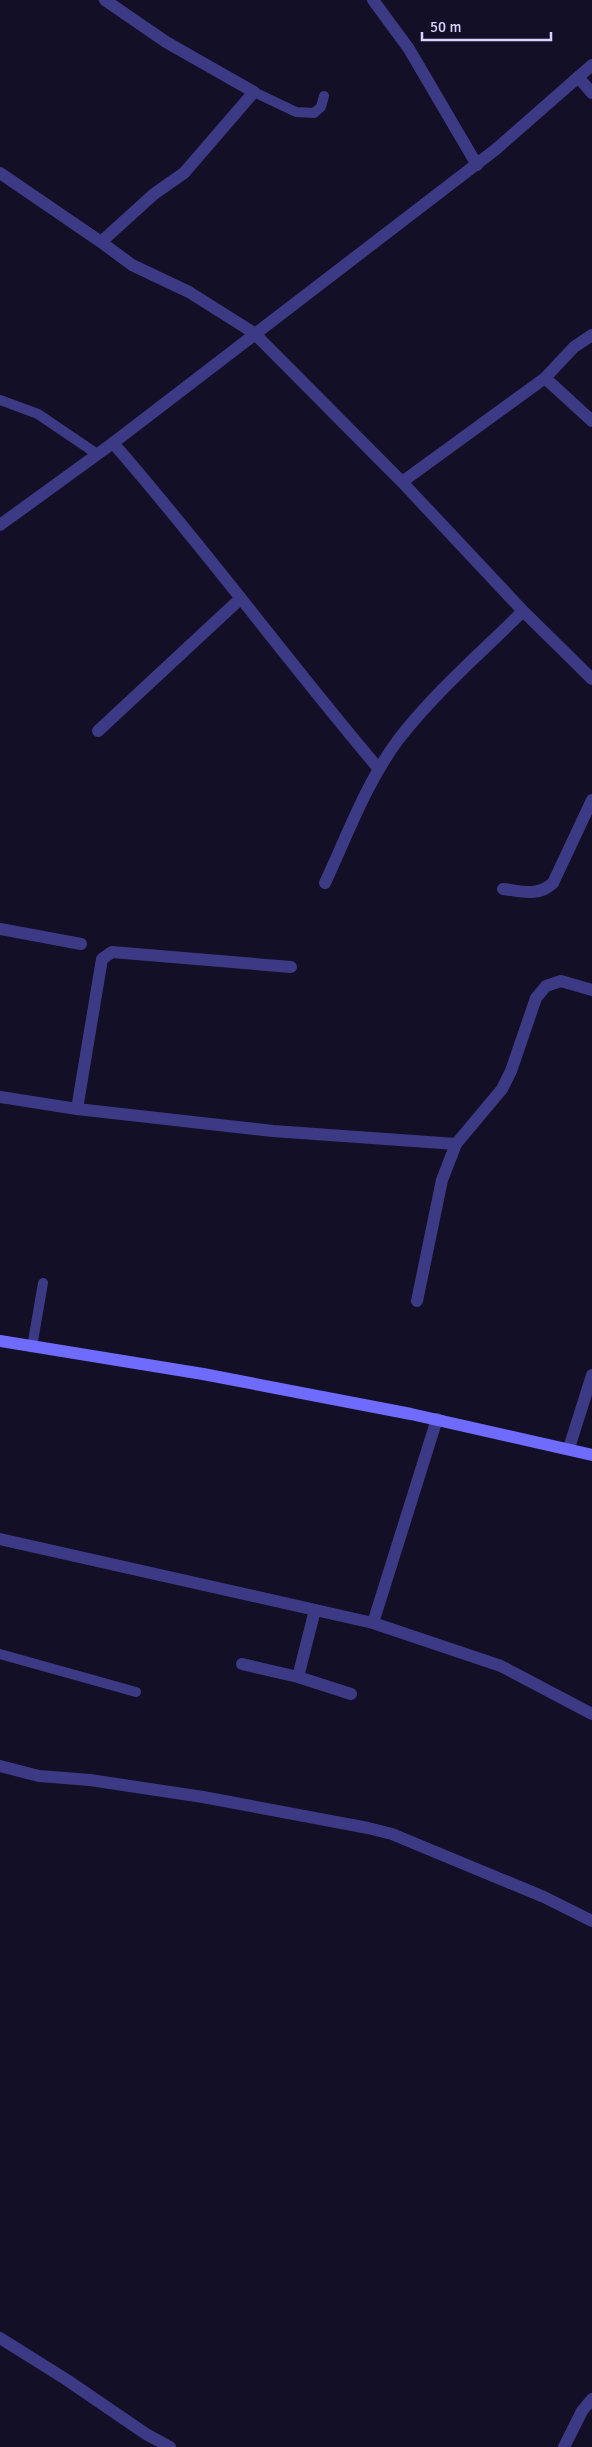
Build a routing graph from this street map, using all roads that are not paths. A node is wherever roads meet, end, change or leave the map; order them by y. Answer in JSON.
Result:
{"nodes":[{"id":1,"x":105,"y":0,"type":"edge"},
{"id":2,"x":373,"y":0,"type":"edge"},
{"id":3,"x":592,"y":65,"type":"edge"},
{"id":4,"x":578,"y":77,"type":"junction"},
{"id":5,"x":254,"y":92,"type":"junction"},
{"id":6,"x":592,"y":93,"type":"edge"},
{"id":7,"x":324,"y":96,"type":"dead end"},
{"id":8,"x":477,"y":165,"type":"junction"},
{"id":9,"x":0,"y":173,"type":"edge"},
{"id":10,"x":102,"y":242,"type":"junction"},
{"id":11,"x":254,"y":333,"type":"junction"},
{"id":12,"x":592,"y":334,"type":"edge"},
{"id":13,"x":545,"y":378,"type":"junction"},
{"id":14,"x":0,"y":400,"type":"edge"},
{"id":15,"x":592,"y":421,"type":"edge"},
{"id":16,"x":113,"y":442,"type":"junction"},
{"id":17,"x":97,"y":454,"type":"junction"},
{"id":18,"x":402,"y":482,"type":"junction"},
{"id":19,"x":0,"y":525,"type":"edge"},
{"id":20,"x":240,"y":599,"type":"junction"},
{"id":21,"x":523,"y":611,"type":"junction"},
{"id":22,"x":592,"y":678,"type":"edge"},
{"id":23,"x":98,"y":730,"type":"dead end"},
{"id":24,"x":379,"y":770,"type":"junction"},
{"id":25,"x":592,"y":800,"type":"edge"},
{"id":26,"x":325,"y":883,"type":"dead end"},
{"id":27,"x":503,"y":888,"type":"dead end"},
{"id":28,"x":0,"y":929,"type":"edge"},
{"id":29,"x":81,"y":944,"type":"dead end"},
{"id":30,"x":290,"y":967,"type":"dead end"},
{"id":31,"x":592,"y":990,"type":"edge"},
{"id":32,"x":0,"y":1097,"type":"edge"},
{"id":33,"x":77,"y":1109,"type":"junction"},
{"id":34,"x":456,"y":1144,"type":"junction"},
{"id":35,"x":43,"y":1283,"type":"dead end"},
{"id":36,"x":417,"y":1301,"type":"dead end"},
{"id":37,"x":0,"y":1341,"type":"edge"},
{"id":38,"x":32,"y":1347,"type":"junction"},
{"id":39,"x":592,"y":1375,"type":"edge"},
{"id":40,"x":436,"y":1419,"type":"junction"},
{"id":41,"x":569,"y":1448,"type":"junction"},
{"id":42,"x":592,"y":1455,"type":"edge"},
{"id":43,"x":0,"y":1539,"type":"edge"},
{"id":44,"x":314,"y":1610,"type":"junction"},
{"id":45,"x":373,"y":1623,"type":"junction"},
{"id":46,"x":0,"y":1654,"type":"edge"},
{"id":47,"x":242,"y":1664,"type":"dead end"},
{"id":48,"x":298,"y":1677,"type":"junction"},
{"id":49,"x":136,"y":1692,"type":"dead end"},
{"id":50,"x":351,"y":1694,"type":"dead end"},
{"id":51,"x":592,"y":1714,"type":"edge"},
{"id":52,"x":0,"y":1766,"type":"edge"},
{"id":53,"x":592,"y":1921,"type":"edge"},
{"id":54,"x":0,"y":2338,"type":"edge"},
{"id":55,"x":592,"y":2399,"type":"edge"},
{"id":56,"x":170,"y":2447,"type":"edge"},
{"id":57,"x":564,"y":2447,"type":"edge"}],
"edges":[{"from":1,"to":5,"type":"street"},
{"from":2,"to":8,"type":"street"},
{"from":3,"to":4,"type":"street"},
{"from":4,"to":6,"type":"street"},
{"from":4,"to":8,"type":"street"},
{"from":5,"to":7,"type":"lane"},
{"from":5,"to":10,"type":"street"},
{"from":8,"to":11,"type":"street"},
{"from":9,"to":10,"type":"street"},
{"from":10,"to":11,"type":"street"},
{"from":11,"to":16,"type":"street"},
{"from":11,"to":18,"type":"street"},
{"from":12,"to":13,"type":"street"},
{"from":13,"to":15,"type":"street"},
{"from":13,"to":18,"type":"street"},
{"from":14,"to":17,"type":"lane"},
{"from":16,"to":17,"type":"street"},
{"from":16,"to":20,"type":"street"},
{"from":17,"to":19,"type":"street"},
{"from":18,"to":21,"type":"street"},
{"from":20,"to":23,"type":"street"},
{"from":20,"to":24,"type":"street"},
{"from":21,"to":22,"type":"street"},
{"from":21,"to":24,"type":"street"},
{"from":24,"to":26,"type":"street"},
{"from":25,"to":27,"type":"street"},
{"from":28,"to":29,"type":"street"},
{"from":30,"to":33,"type":"street"},
{"from":31,"to":34,"type":"street"},
{"from":32,"to":33,"type":"street"},
{"from":33,"to":34,"type":"street"},
{"from":34,"to":36,"type":"street"},
{"from":35,"to":38,"type":"lane"},
{"from":37,"to":38,"type":"main road"},
{"from":38,"to":40,"type":"main road"},
{"from":39,"to":41,"type":"street"},
{"from":40,"to":41,"type":"main road"},
{"from":40,"to":45,"type":"street"},
{"from":41,"to":42,"type":"main road"},
{"from":43,"to":44,"type":"street"},
{"from":44,"to":45,"type":"street"},
{"from":44,"to":48,"type":"street"},
{"from":45,"to":51,"type":"street"},
{"from":46,"to":49,"type":"lane"},
{"from":47,"to":48,"type":"street"},
{"from":48,"to":50,"type":"street"},
{"from":52,"to":53,"type":"street"},
{"from":54,"to":56,"type":"street"},
{"from":55,"to":57,"type":"street"}]}
